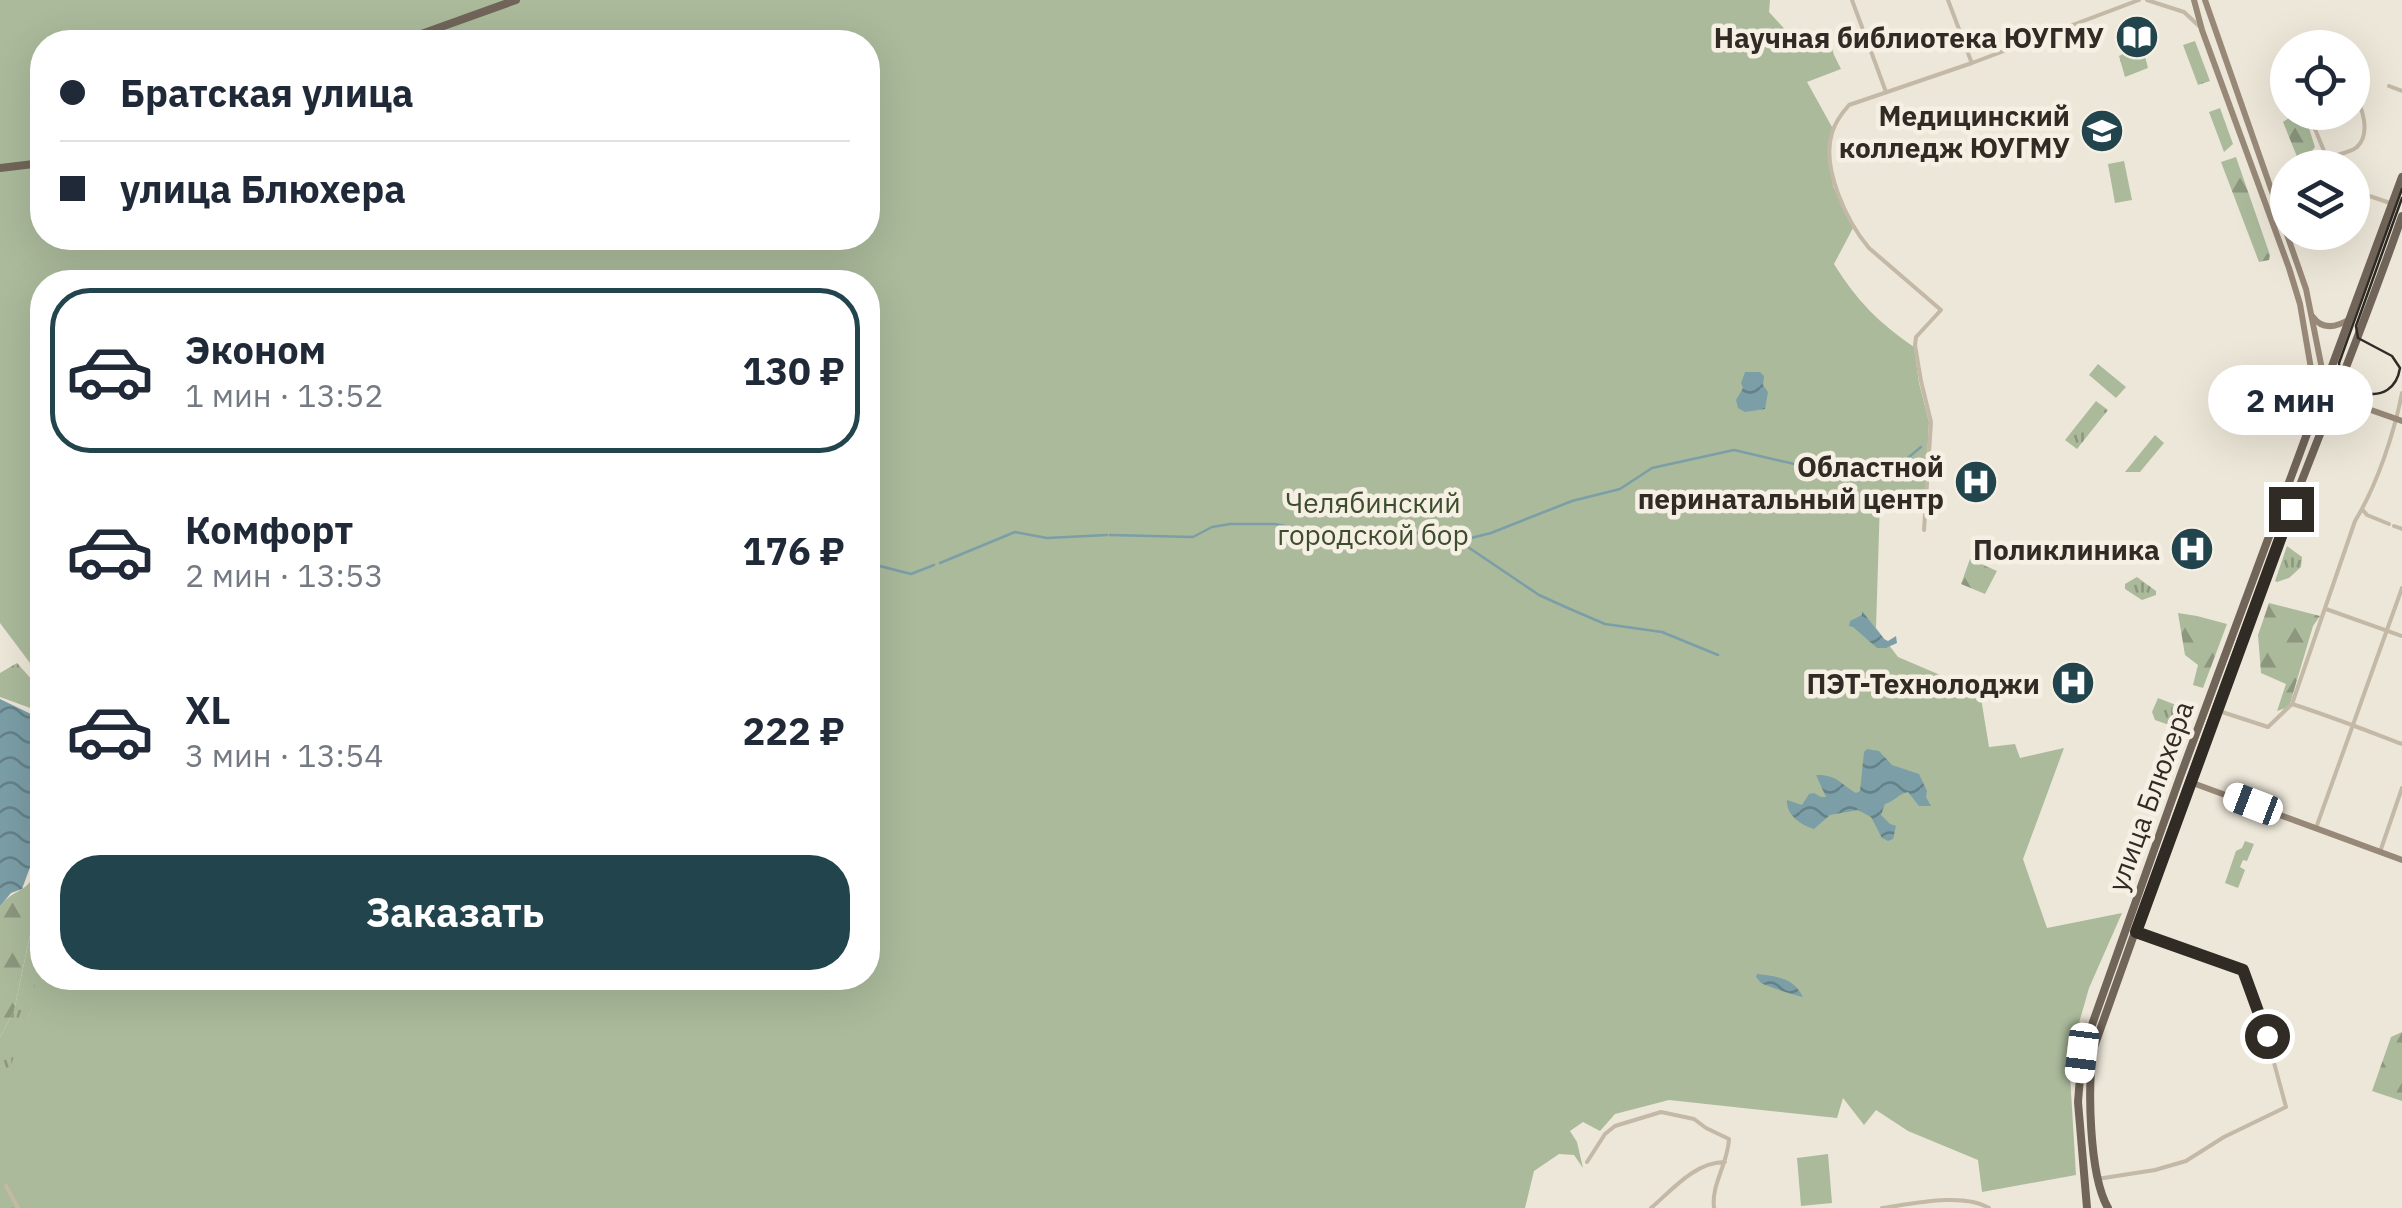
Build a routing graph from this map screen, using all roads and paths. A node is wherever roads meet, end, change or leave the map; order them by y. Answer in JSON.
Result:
{"nodes":[{"id":1,"x":516,"y":0,"type":"edge"},
{"id":2,"x":1852,"y":0,"type":"edge"},
{"id":3,"x":1948,"y":0,"type":"edge"},
{"id":4,"x":2139,"y":0,"type":"edge"},
{"id":5,"x":2146,"y":0,"type":"edge"},
{"id":6,"x":2194,"y":0,"type":"edge"},
{"id":7,"x":2205,"y":0,"type":"edge"},
{"id":8,"x":432,"y":30,"type":"edge"},
{"id":9,"x":2202,"y":30,"type":"junction"},
{"id":10,"x":1972,"y":63,"type":"junction"},
{"id":11,"x":2388,"y":86,"type":"dead end"},
{"id":12,"x":2402,"y":91,"type":"edge"},
{"id":13,"x":1886,"y":92,"type":"junction"},
{"id":14,"x":30,"y":164,"type":"edge"},
{"id":15,"x":0,"y":168,"type":"edge"},
{"id":16,"x":2402,"y":177,"type":"edge"},
{"id":17,"x":2370,"y":196,"type":"edge"},
{"id":18,"x":2392,"y":204,"type":"junction"},
{"id":19,"x":2402,"y":216,"type":"edge"},
{"id":20,"x":2312,"y":314,"type":"junction"},
{"id":21,"x":2351,"y":318,"type":"junction"},
{"id":22,"x":2325,"y":384,"type":"junction"},
{"id":23,"x":2402,"y":393,"type":"edge"},
{"id":24,"x":2334,"y":397,"type":"junction"},
{"id":25,"x":2316,"y":406,"type":"junction"},
{"id":26,"x":2399,"y":420,"type":"edge"},
{"id":27,"x":2362,"y":509,"type":"junction"},
{"id":28,"x":2402,"y":528,"type":"edge"},
{"id":29,"x":1924,"y":530,"type":"dead end"},
{"id":30,"x":2402,"y":588,"type":"edge"},
{"id":31,"x":2326,"y":609,"type":"junction"},
{"id":32,"x":2387,"y":630,"type":"junction"},
{"id":33,"x":2402,"y":636,"type":"edge"},
{"id":34,"x":2292,"y":704,"type":"junction"},
{"id":35,"x":2216,"y":710,"type":"junction"},
{"id":36,"x":2352,"y":725,"type":"junction"},
{"id":37,"x":2402,"y":744,"type":"edge"},
{"id":38,"x":2180,"y":777,"type":"junction"},
{"id":39,"x":2190,"y":782,"type":"junction"},
{"id":40,"x":2402,"y":788,"type":"edge"},
{"id":41,"x":2316,"y":828,"type":"junction"},
{"id":42,"x":2380,"y":852,"type":"junction"},
{"id":43,"x":2402,"y":860,"type":"edge"},
{"id":44,"x":2136,"y":932,"type":"junction"},
{"id":45,"x":1587,"y":1162,"type":"dead end"},
{"id":46,"x":1725,"y":1162,"type":"junction"},
{"id":47,"x":2097,"y":1178,"type":"junction"},
{"id":48,"x":6,"y":1186,"type":"dead end"},
{"id":49,"x":18,"y":1208,"type":"edge"},
{"id":50,"x":1650,"y":1208,"type":"edge"},
{"id":51,"x":1714,"y":1208,"type":"edge"},
{"id":52,"x":1882,"y":1208,"type":"edge"},
{"id":53,"x":1988,"y":1208,"type":"edge"},
{"id":54,"x":2087,"y":1208,"type":"edge"},
{"id":55,"x":2108,"y":1208,"type":"edge"}],
"edges":[{"from":1,"to":8,"type":"main road"},
{"from":2,"to":13,"type":"street"},
{"from":3,"to":10,"type":"street"},
{"from":4,"to":10,"type":"street"},
{"from":5,"to":9,"type":"street"},
{"from":6,"to":9,"type":"main road"},
{"from":7,"to":20,"type":"main road"},
{"from":9,"to":25,"type":"main road"},
{"from":10,"to":13,"type":"street"},
{"from":11,"to":12,"type":"street"},
{"from":13,"to":29,"type":"street"},
{"from":14,"to":15,"type":"main road"},
{"from":16,"to":18,"type":"main road"},
{"from":17,"to":18,"type":"street"},
{"from":18,"to":21,"type":"main road"},
{"from":19,"to":24,"type":"main road","name":"улица Блюхера"},
{"from":20,"to":21,"type":"main road"},
{"from":20,"to":22,"type":"main road"},
{"from":21,"to":22,"type":"main road"},
{"from":22,"to":24,"type":"main road"},
{"from":22,"to":25,"type":"main road","name":"улица Блюхера"},
{"from":23,"to":26,"type":"street"},
{"from":24,"to":25,"type":"main road"},
{"from":24,"to":26,"type":"main road"},
{"from":24,"to":35,"type":"main road","name":"улица Блюхера"},
{"from":25,"to":38,"type":"main road","name":"улица Блюхера"},
{"from":26,"to":27,"type":"street"},
{"from":27,"to":28,"type":"street"},
{"from":27,"to":31,"type":"street"},
{"from":30,"to":32,"type":"street"},
{"from":31,"to":32,"type":"street"},
{"from":31,"to":34,"type":"street"},
{"from":32,"to":33,"type":"street"},
{"from":32,"to":36,"type":"street"},
{"from":34,"to":35,"type":"street"},
{"from":34,"to":36,"type":"street"},
{"from":35,"to":39,"type":"main road","name":"улица Блюхера"},
{"from":36,"to":37,"type":"street"},
{"from":36,"to":41,"type":"street"},
{"from":38,"to":39,"type":"main road"},
{"from":38,"to":54,"type":"main road","name":"улица Блюхера"},
{"from":39,"to":41,"type":"main road"},
{"from":39,"to":44,"type":"main road","name":"улица Блюхера"},
{"from":40,"to":42,"type":"street"},
{"from":41,"to":42,"type":"main road"},
{"from":42,"to":43,"type":"main road"},
{"from":44,"to":47,"type":"main road","name":"улица Блюхера"},
{"from":44,"to":47,"type":"street"},
{"from":45,"to":46,"type":"street"},
{"from":46,"to":50,"type":"street"},
{"from":46,"to":51,"type":"street"},
{"from":47,"to":55,"type":"main road","name":"улица Блюхера"},
{"from":48,"to":49,"type":"street"},
{"from":52,"to":53,"type":"street"}]}
